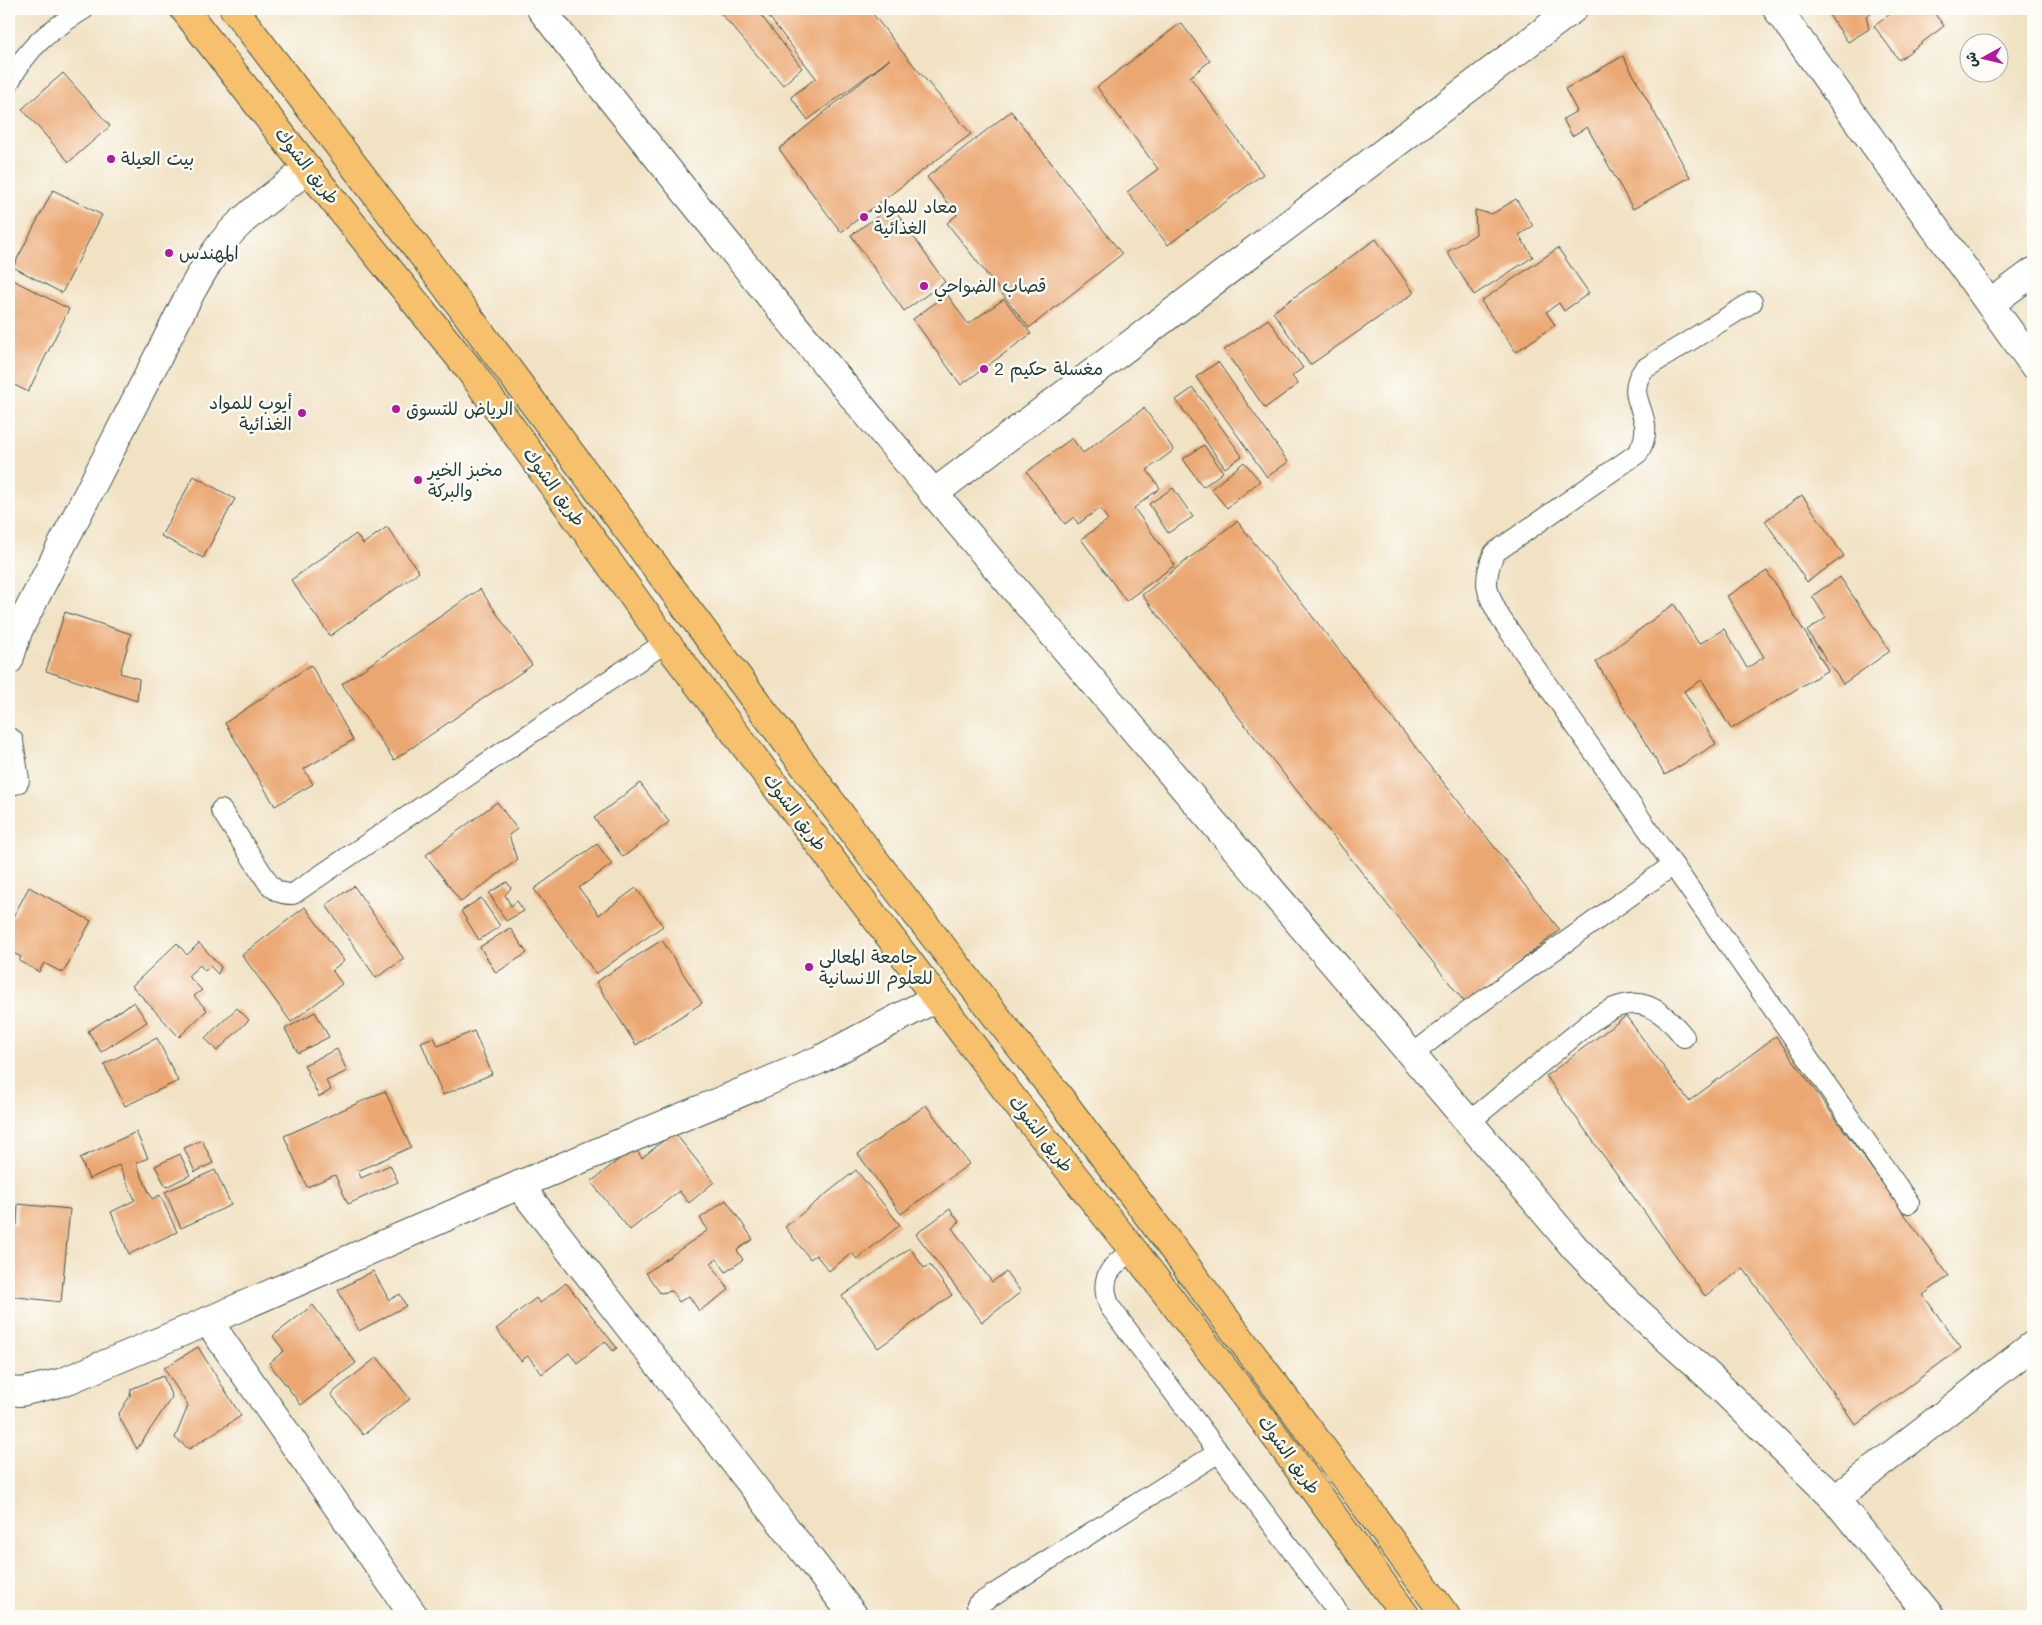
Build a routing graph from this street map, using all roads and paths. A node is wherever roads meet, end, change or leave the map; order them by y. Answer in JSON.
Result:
{"nodes":[{"id":1,"x":84,"y":9,"type":"edge"},
{"id":2,"x":184,"y":9,"type":"edge"},
{"id":3,"x":234,"y":9,"type":"edge"},
{"id":4,"x":541,"y":9,"type":"edge"},
{"id":5,"x":1573,"y":9,"type":"edge"},
{"id":6,"x":1777,"y":9,"type":"edge"},
{"id":7,"x":9,"y":82,"type":"edge"},
{"id":8,"x":308,"y":169,"type":"junction"},
{"id":9,"x":379,"y":199,"type":"junction"},
{"id":10,"x":350,"y":222,"type":"junction"},
{"id":11,"x":2033,"y":272,"type":"edge"},
{"id":12,"x":1752,"y":302,"type":"dead end"},
{"id":13,"x":1990,"y":304,"type":"junction"},
{"id":14,"x":2033,"y":364,"type":"edge"},
{"id":15,"x":933,"y":494,"type":"junction"},
{"id":16,"x":14,"y":629,"type":"edge"},
{"id":17,"x":666,"y":642,"type":"junction"},
{"id":18,"x":9,"y":660,"type":"edge"},
{"id":19,"x":9,"y":742,"type":"edge"},
{"id":20,"x":16,"y":780,"type":"dead end"},
{"id":21,"x":221,"y":810,"type":"dead end"},
{"id":22,"x":1673,"y":865,"type":"junction"},
{"id":23,"x":936,"y":998,"type":"junction"},
{"id":24,"x":1684,"y":1037,"type":"dead end"},
{"id":25,"x":1412,"y":1055,"type":"junction"},
{"id":26,"x":1469,"y":1122,"type":"junction"},
{"id":27,"x":518,"y":1185,"type":"junction"},
{"id":28,"x":1909,"y":1203,"type":"dead end"},
{"id":29,"x":1133,"y":1250,"type":"junction"},
{"id":30,"x":208,"y":1321,"type":"junction"},
{"id":31,"x":2033,"y":1345,"type":"edge"},
{"id":32,"x":9,"y":1391,"type":"edge"},
{"id":33,"x":1219,"y":1452,"type":"junction"},
{"id":34,"x":1835,"y":1499,"type":"junction"},
{"id":35,"x":977,"y":1605,"type":"dead end"},
{"id":36,"x":414,"y":1616,"type":"edge"},
{"id":37,"x":854,"y":1616,"type":"edge"},
{"id":38,"x":1341,"y":1616,"type":"edge"},
{"id":39,"x":1406,"y":1616,"type":"edge"},
{"id":40,"x":1446,"y":1616,"type":"edge"},
{"id":41,"x":1930,"y":1616,"type":"edge"}],
"edges":[{"from":1,"to":7,"type":"lane"},
{"from":2,"to":8,"type":"main road","name":"طريق الشوك"},
{"from":3,"to":9,"type":"main road","name":"طريق الشوك"},
{"from":4,"to":15,"type":"street"},
{"from":5,"to":15,"type":"street"},
{"from":6,"to":13,"type":"street"},
{"from":8,"to":10,"type":"main road","name":"طريق الشوك"},
{"from":8,"to":16,"type":"street"},
{"from":9,"to":10,"type":"main road"},
{"from":9,"to":40,"type":"main road","name":"طريق الشوك"},
{"from":10,"to":17,"type":"main road","name":"طريق الشوك"},
{"from":11,"to":13,"type":"street"},
{"from":12,"to":22,"type":"lane"},
{"from":13,"to":14,"type":"street"},
{"from":15,"to":25,"type":"street"},
{"from":16,"to":18,"type":"street"},
{"from":17,"to":21,"type":"lane"},
{"from":17,"to":23,"type":"main road","name":"طريق الشوك"},
{"from":19,"to":20,"type":"street"},
{"from":22,"to":25,"type":"lane"},
{"from":22,"to":28,"type":"lane"},
{"from":23,"to":27,"type":"street"},
{"from":23,"to":29,"type":"main road","name":"طريق الشوك"},
{"from":24,"to":26,"type":"lane"},
{"from":25,"to":26,"type":"street"},
{"from":26,"to":34,"type":"street"},
{"from":27,"to":30,"type":"street"},
{"from":27,"to":37,"type":"street"},
{"from":29,"to":33,"type":"lane"},
{"from":29,"to":39,"type":"main road","name":"طريق الشوك"},
{"from":30,"to":32,"type":"street"},
{"from":30,"to":36,"type":"street"},
{"from":31,"to":34,"type":"street"},
{"from":33,"to":35,"type":"lane"},
{"from":33,"to":38,"type":"lane"},
{"from":34,"to":41,"type":"street"}]}
